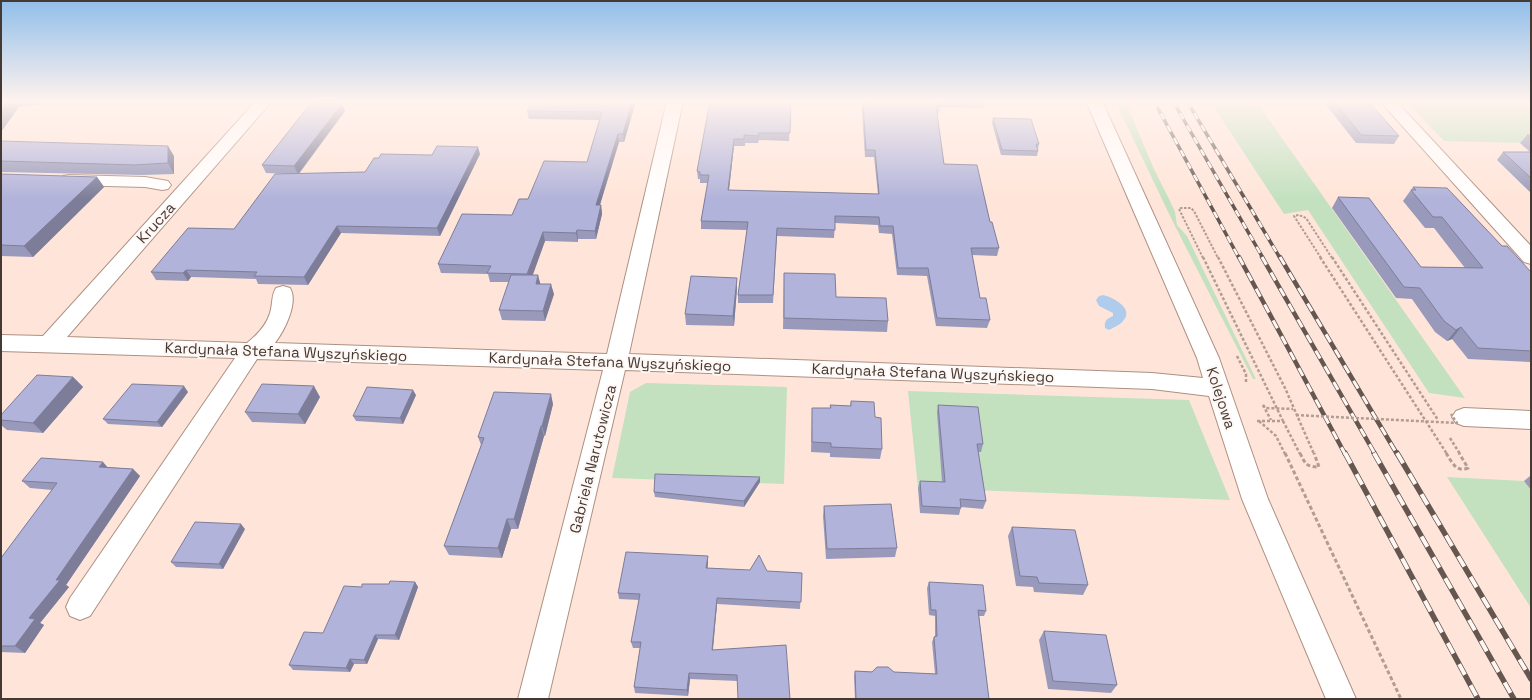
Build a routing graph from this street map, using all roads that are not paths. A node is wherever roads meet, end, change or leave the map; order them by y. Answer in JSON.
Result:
{"nodes":[{"id":1,"x":235,"y":134,"type":"edge"},
{"id":2,"x":668,"y":134,"type":"edge"},
{"id":3,"x":1108,"y":134,"type":"edge"},
{"id":4,"x":1418,"y":134,"type":"edge"},
{"id":5,"x":54,"y":179,"type":"edge"},
{"id":6,"x":162,"y":185,"type":"dead end"},
{"id":7,"x":1531,"y":258,"type":"edge"},
{"id":8,"x":283,"y":293,"type":"dead end"},
{"id":9,"x":1,"y":343,"type":"edge"},
{"id":10,"x":48,"y":345,"type":"junction"},
{"id":11,"x":252,"y":351,"type":"junction"},
{"id":12,"x":616,"y":362,"type":"junction"},
{"id":13,"x":1218,"y":388,"type":"junction"},
{"id":14,"x":1457,"y":415,"type":"road end"},
{"id":15,"x":1531,"y":420,"type":"edge"},
{"id":16,"x":80,"y":607,"type":"dead end"},
{"id":17,"x":533,"y":699,"type":"edge"},
{"id":18,"x":1341,"y":699,"type":"edge"}],
"edges":[{"from":1,"to":10,"type":"street","name":"Krucza"},
{"from":2,"to":12,"type":"street","name":"Gabriela Narutowicza"},
{"from":3,"to":13,"type":"street","name":"Kolejowa"},
{"from":4,"to":7,"type":"street"},
{"from":5,"to":6,"type":"street"},
{"from":8,"to":11,"type":"street"},
{"from":9,"to":10,"type":"street","name":"Kardynała Stefana Wyszyńskiego"},
{"from":10,"to":11,"type":"street","name":"Kardynała Stefana Wyszyńskiego"},
{"from":11,"to":12,"type":"street","name":"Kardynała Stefana Wyszyńskiego"},
{"from":11,"to":16,"type":"street"},
{"from":12,"to":13,"type":"street","name":"Kardynała Stefana Wyszyńskiego"},
{"from":12,"to":17,"type":"street","name":"Gabriela Narutowicza"},
{"from":13,"to":18,"type":"street","name":"Kolejowa"},
{"from":14,"to":15,"type":"street"}]}
